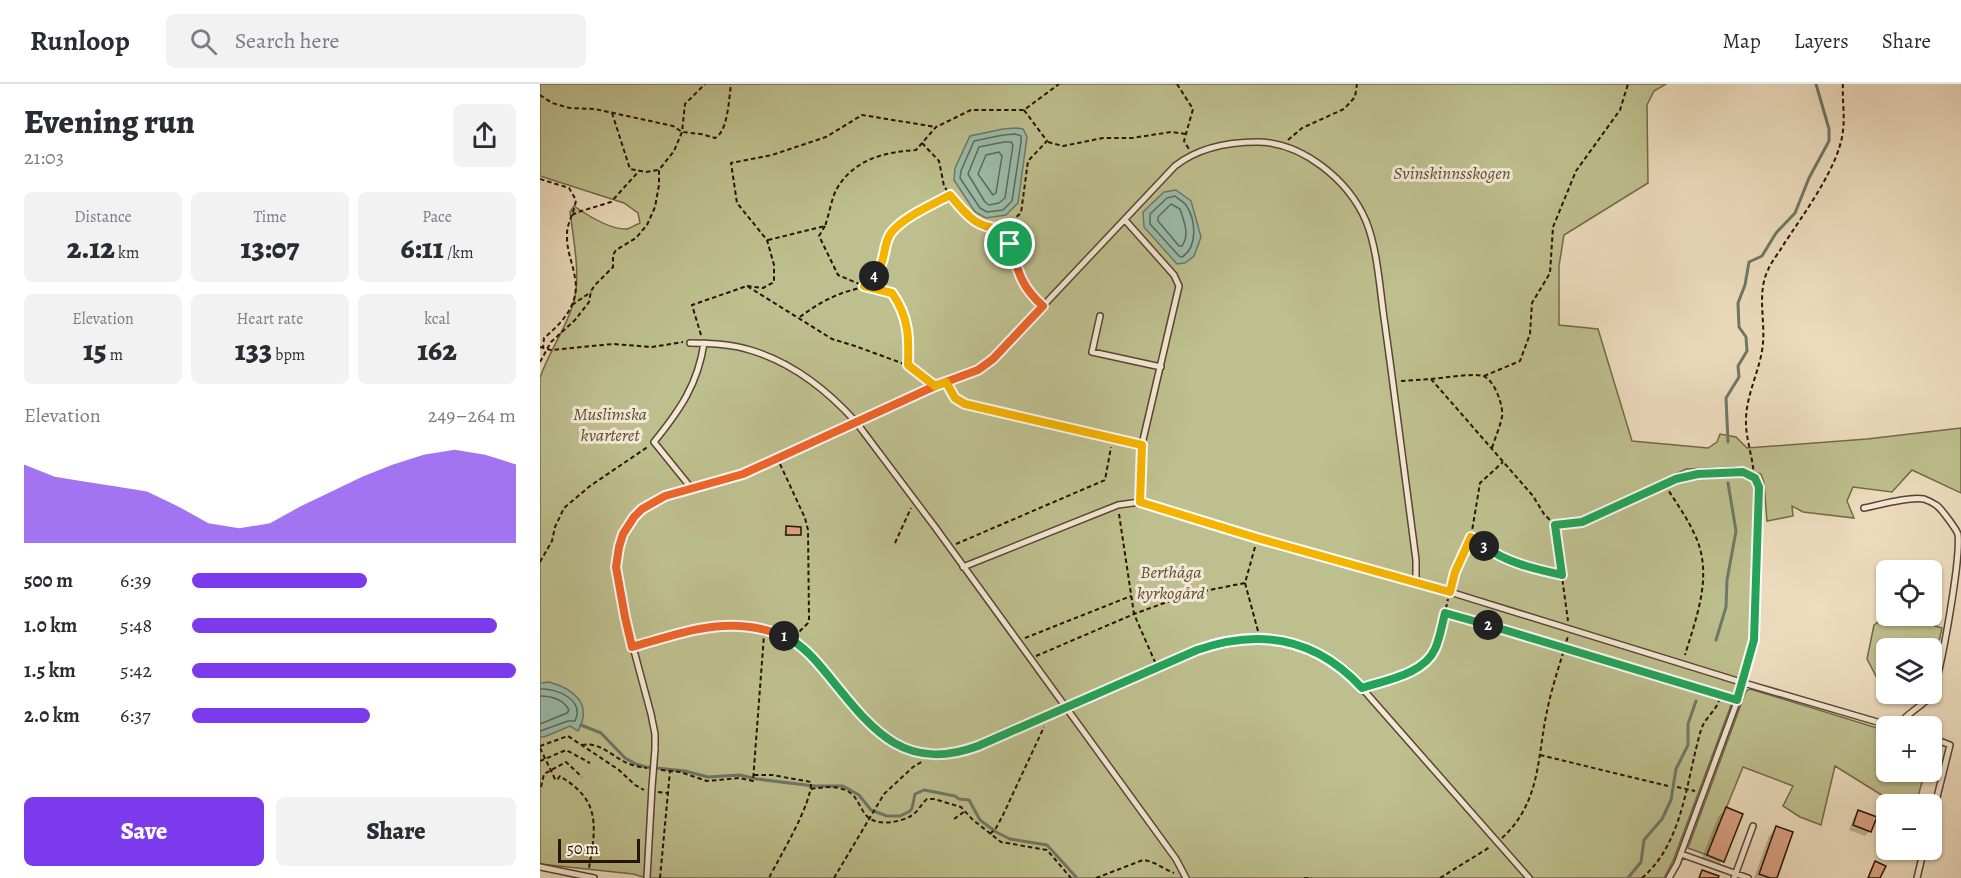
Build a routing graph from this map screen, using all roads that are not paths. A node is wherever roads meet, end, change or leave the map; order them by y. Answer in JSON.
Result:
{"nodes":[{"id":1,"x":1125,"y":220,"type":"junction"},
{"id":2,"x":1100,"y":316,"type":"dead end"},
{"id":3,"x":690,"y":343,"type":"road end"},
{"id":4,"x":704,"y":343,"type":"junction"},
{"id":5,"x":1161,"y":367,"type":"junction"},
{"id":6,"x":946,"y":382,"type":"junction"},
{"id":7,"x":856,"y":422,"type":"junction"},
{"id":8,"x":1142,"y":445,"type":"junction"},
{"id":9,"x":692,"y":489,"type":"junction"},
{"id":10,"x":1140,"y":502,"type":"junction"},
{"id":11,"x":1864,"y":508,"type":"dead end"},
{"id":12,"x":963,"y":567,"type":"junction"},
{"id":13,"x":1416,"y":583,"type":"junction"},
{"id":14,"x":632,"y":647,"type":"junction"},
{"id":15,"x":1942,"y":657,"type":"edge"},
{"id":16,"x":1744,"y":683,"type":"junction"},
{"id":17,"x":1922,"y":704,"type":"edge"},
{"id":18,"x":1066,"y":708,"type":"junction"},
{"id":19,"x":1904,"y":716,"type":"edge"},
{"id":20,"x":1876,"y":722,"type":"edge"},
{"id":21,"x":1942,"y":742,"type":"edge"},
{"id":22,"x":1942,"y":777,"type":"edge"},
{"id":23,"x":1753,"y":826,"type":"dead end"},
{"id":24,"x":1681,"y":854,"type":"junction"},
{"id":25,"x":1921,"y":860,"type":"edge"},
{"id":26,"x":540,"y":867,"type":"edge"},
{"id":27,"x":1735,"y":876,"type":"edge"},
{"id":28,"x":591,"y":877,"type":"edge"},
{"id":29,"x":1186,"y":877,"type":"edge"},
{"id":30,"x":647,"y":878,"type":"edge"},
{"id":31,"x":1529,"y":878,"type":"edge"},
{"id":32,"x":1669,"y":878,"type":"edge"},
{"id":33,"x":1748,"y":878,"type":"edge"},
{"id":34,"x":1917,"y":878,"type":"edge"}],
"edges":[{"from":1,"to":5,"type":"lane"},
{"from":1,"to":6,"type":"lane"},
{"from":1,"to":13,"type":"lane"},
{"from":2,"to":5,"type":"lane"},
{"from":3,"to":4,"type":"lane"},
{"from":4,"to":7,"type":"lane"},
{"from":4,"to":9,"type":"lane"},
{"from":5,"to":8,"type":"lane"},
{"from":6,"to":7,"type":"lane"},
{"from":6,"to":8,"type":"lane"},
{"from":7,"to":9,"type":"lane"},
{"from":7,"to":12,"type":"lane"},
{"from":8,"to":10,"type":"lane"},
{"from":9,"to":14,"type":"lane"},
{"from":10,"to":12,"type":"lane"},
{"from":10,"to":13,"type":"lane"},
{"from":11,"to":15,"type":"lane"},
{"from":12,"to":18,"type":"lane"},
{"from":13,"to":16,"type":"lane"},
{"from":14,"to":18,"type":"lane"},
{"from":14,"to":30,"type":"lane","bridge":true},
{"from":16,"to":20,"type":"lane"},
{"from":16,"to":24,"type":"lane"},
{"from":17,"to":19,"type":"lane"},
{"from":18,"to":29,"type":"lane"},
{"from":18,"to":31,"type":"lane"},
{"from":21,"to":22,"type":"lane"},
{"from":23,"to":27,"type":"lane"},
{"from":24,"to":27,"type":"lane"},
{"from":24,"to":32,"type":"lane"},
{"from":25,"to":34,"type":"lane"},
{"from":26,"to":28,"type":"lane"},
{"from":27,"to":33,"type":"lane"}]}
